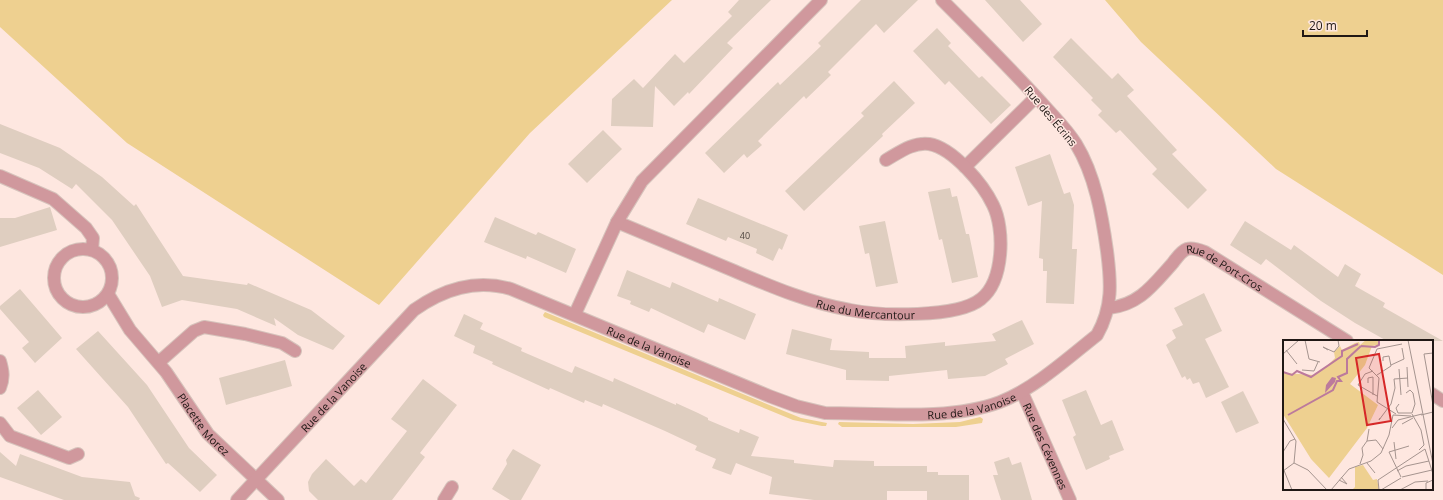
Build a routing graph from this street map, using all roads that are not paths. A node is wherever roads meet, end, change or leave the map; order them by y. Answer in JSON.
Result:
{"nodes":[{"id":1,"x":821,"y":0,"type":"edge"},
{"id":2,"x":942,"y":0,"type":"edge"},
{"id":3,"x":1036,"y":97,"type":"junction"},
{"id":4,"x":886,"y":160,"type":"dead end"},
{"id":5,"x":965,"y":167,"type":"junction"},
{"id":6,"x":0,"y":176,"type":"edge"},
{"id":7,"x":617,"y":222,"type":"junction"},
{"id":8,"x":92,"y":250,"type":"junction"},
{"id":9,"x":108,"y":294,"type":"junction"},
{"id":10,"x":1109,"y":308,"type":"junction"},
{"id":11,"x":575,"y":314,"type":"junction"},
{"id":12,"x":1345,"y":340,"type":"edge"},
{"id":13,"x":295,"y":351,"type":"dead end"},
{"id":14,"x":0,"y":361,"type":"edge"},
{"id":15,"x":159,"y":362,"type":"junction"},
{"id":16,"x":0,"y":388,"type":"edge"},
{"id":17,"x":1022,"y":392,"type":"junction"},
{"id":18,"x":1433,"y":395,"type":"edge"},
{"id":19,"x":1443,"y":401,"type":"edge"},
{"id":20,"x":0,"y":424,"type":"edge"},
{"id":21,"x":78,"y":454,"type":"dead end"},
{"id":22,"x":256,"y":480,"type":"junction"},
{"id":23,"x":452,"y":486,"type":"dead end"},
{"id":24,"x":237,"y":500,"type":"edge"},
{"id":25,"x":278,"y":500,"type":"edge"},
{"id":26,"x":444,"y":500,"type":"edge"},
{"id":27,"x":1070,"y":500,"type":"edge"}],
"edges":[{"from":1,"to":7,"type":"street"},
{"from":2,"to":3,"type":"street","name":"Rue des Écrins"},
{"from":3,"to":5,"type":"street"},
{"from":3,"to":10,"type":"street","name":"Rue des Écrins"},
{"from":4,"to":5,"type":"street","name":"Rue du Mercantour"},
{"from":5,"to":7,"type":"street","name":"Rue du Mercantour"},
{"from":6,"to":8,"type":"street"},
{"from":7,"to":11,"type":"street"},
{"from":8,"to":9,"type":"street"},
{"from":8,"to":9,"type":"street"},
{"from":9,"to":15,"type":"street","name":"Placette Morez"},
{"from":10,"to":12,"type":"street","name":"Rue de Port-Cros"},
{"from":10,"to":17,"type":"street","name":"Rue de la Vanoise"},
{"from":11,"to":17,"type":"street","name":"Rue de la Vanoise"},
{"from":11,"to":22,"type":"street","name":"Rue de la Vanoise"},
{"from":13,"to":15,"type":"street"},
{"from":14,"to":16,"type":"street"},
{"from":15,"to":22,"type":"street","name":"Placette Morez"},
{"from":17,"to":27,"type":"street","name":"Rue des Cévennes"},
{"from":18,"to":19,"type":"street"},
{"from":20,"to":21,"type":"street"},
{"from":22,"to":24,"type":"street","name":"Rue de la Vanoise"},
{"from":22,"to":25,"type":"street","name":"Placette Morez"},
{"from":23,"to":26,"type":"street"}]}
